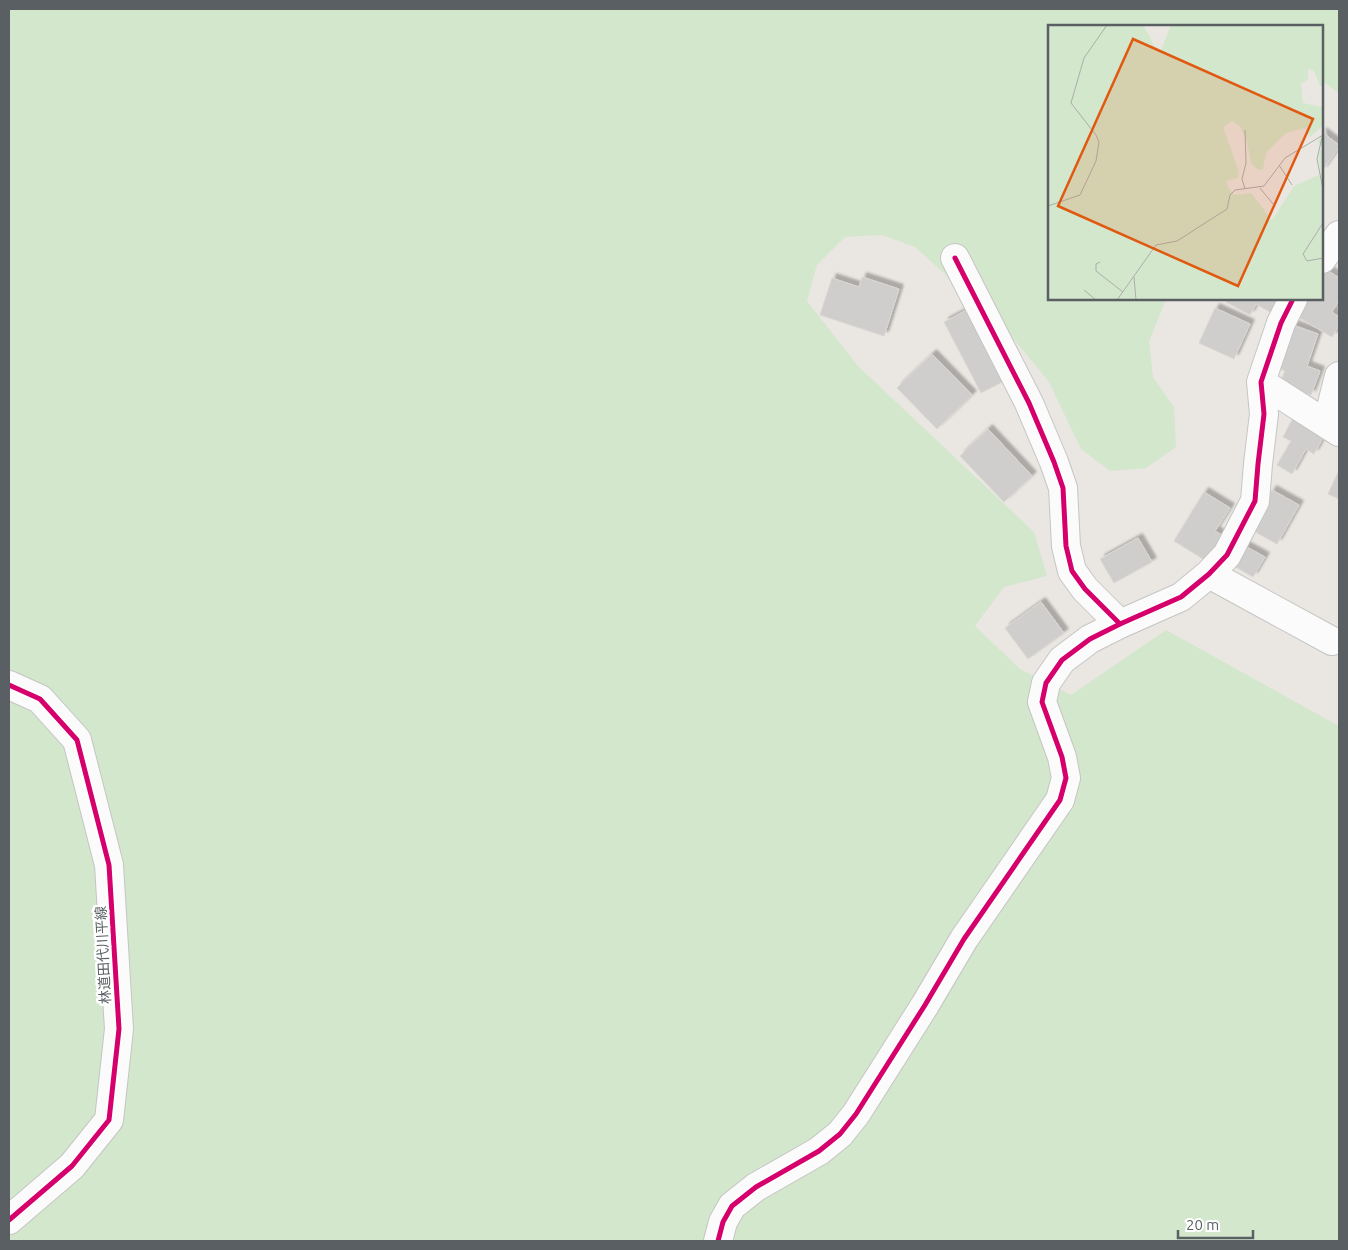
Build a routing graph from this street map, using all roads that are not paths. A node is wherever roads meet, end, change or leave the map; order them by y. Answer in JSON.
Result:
{"nodes":[{"id":1,"x":1339,"y":235,"type":"edge"},
{"id":2,"x":955,"y":258,"type":"dead end"},
{"id":3,"x":1323,"y":258,"type":"edge"},
{"id":4,"x":1292,"y":300,"type":"edge"},
{"id":5,"x":1339,"y":376,"type":"edge"},
{"id":6,"x":1261,"y":382,"type":"junction"},
{"id":7,"x":1333,"y":428,"type":"edge"},
{"id":8,"x":1209,"y":574,"type":"junction"},
{"id":9,"x":1120,"y":624,"type":"junction"},
{"id":10,"x":1332,"y":641,"type":"dead end"},
{"id":11,"x":9,"y":685,"type":"edge"},
{"id":12,"x":9,"y":1220,"type":"edge"},
{"id":13,"x":718,"y":1241,"type":"edge"}],
"edges":[{"from":1,"to":3,"type":"street"},
{"from":2,"to":9,"type":"street"},
{"from":4,"to":6,"type":"street"},
{"from":5,"to":7,"type":"street"},
{"from":6,"to":7,"type":"street"},
{"from":6,"to":8,"type":"street"},
{"from":8,"to":9,"type":"street"},
{"from":8,"to":10,"type":"street"},
{"from":9,"to":13,"type":"street"},
{"from":11,"to":12,"type":"street","name":"林道田代川平線"}]}
